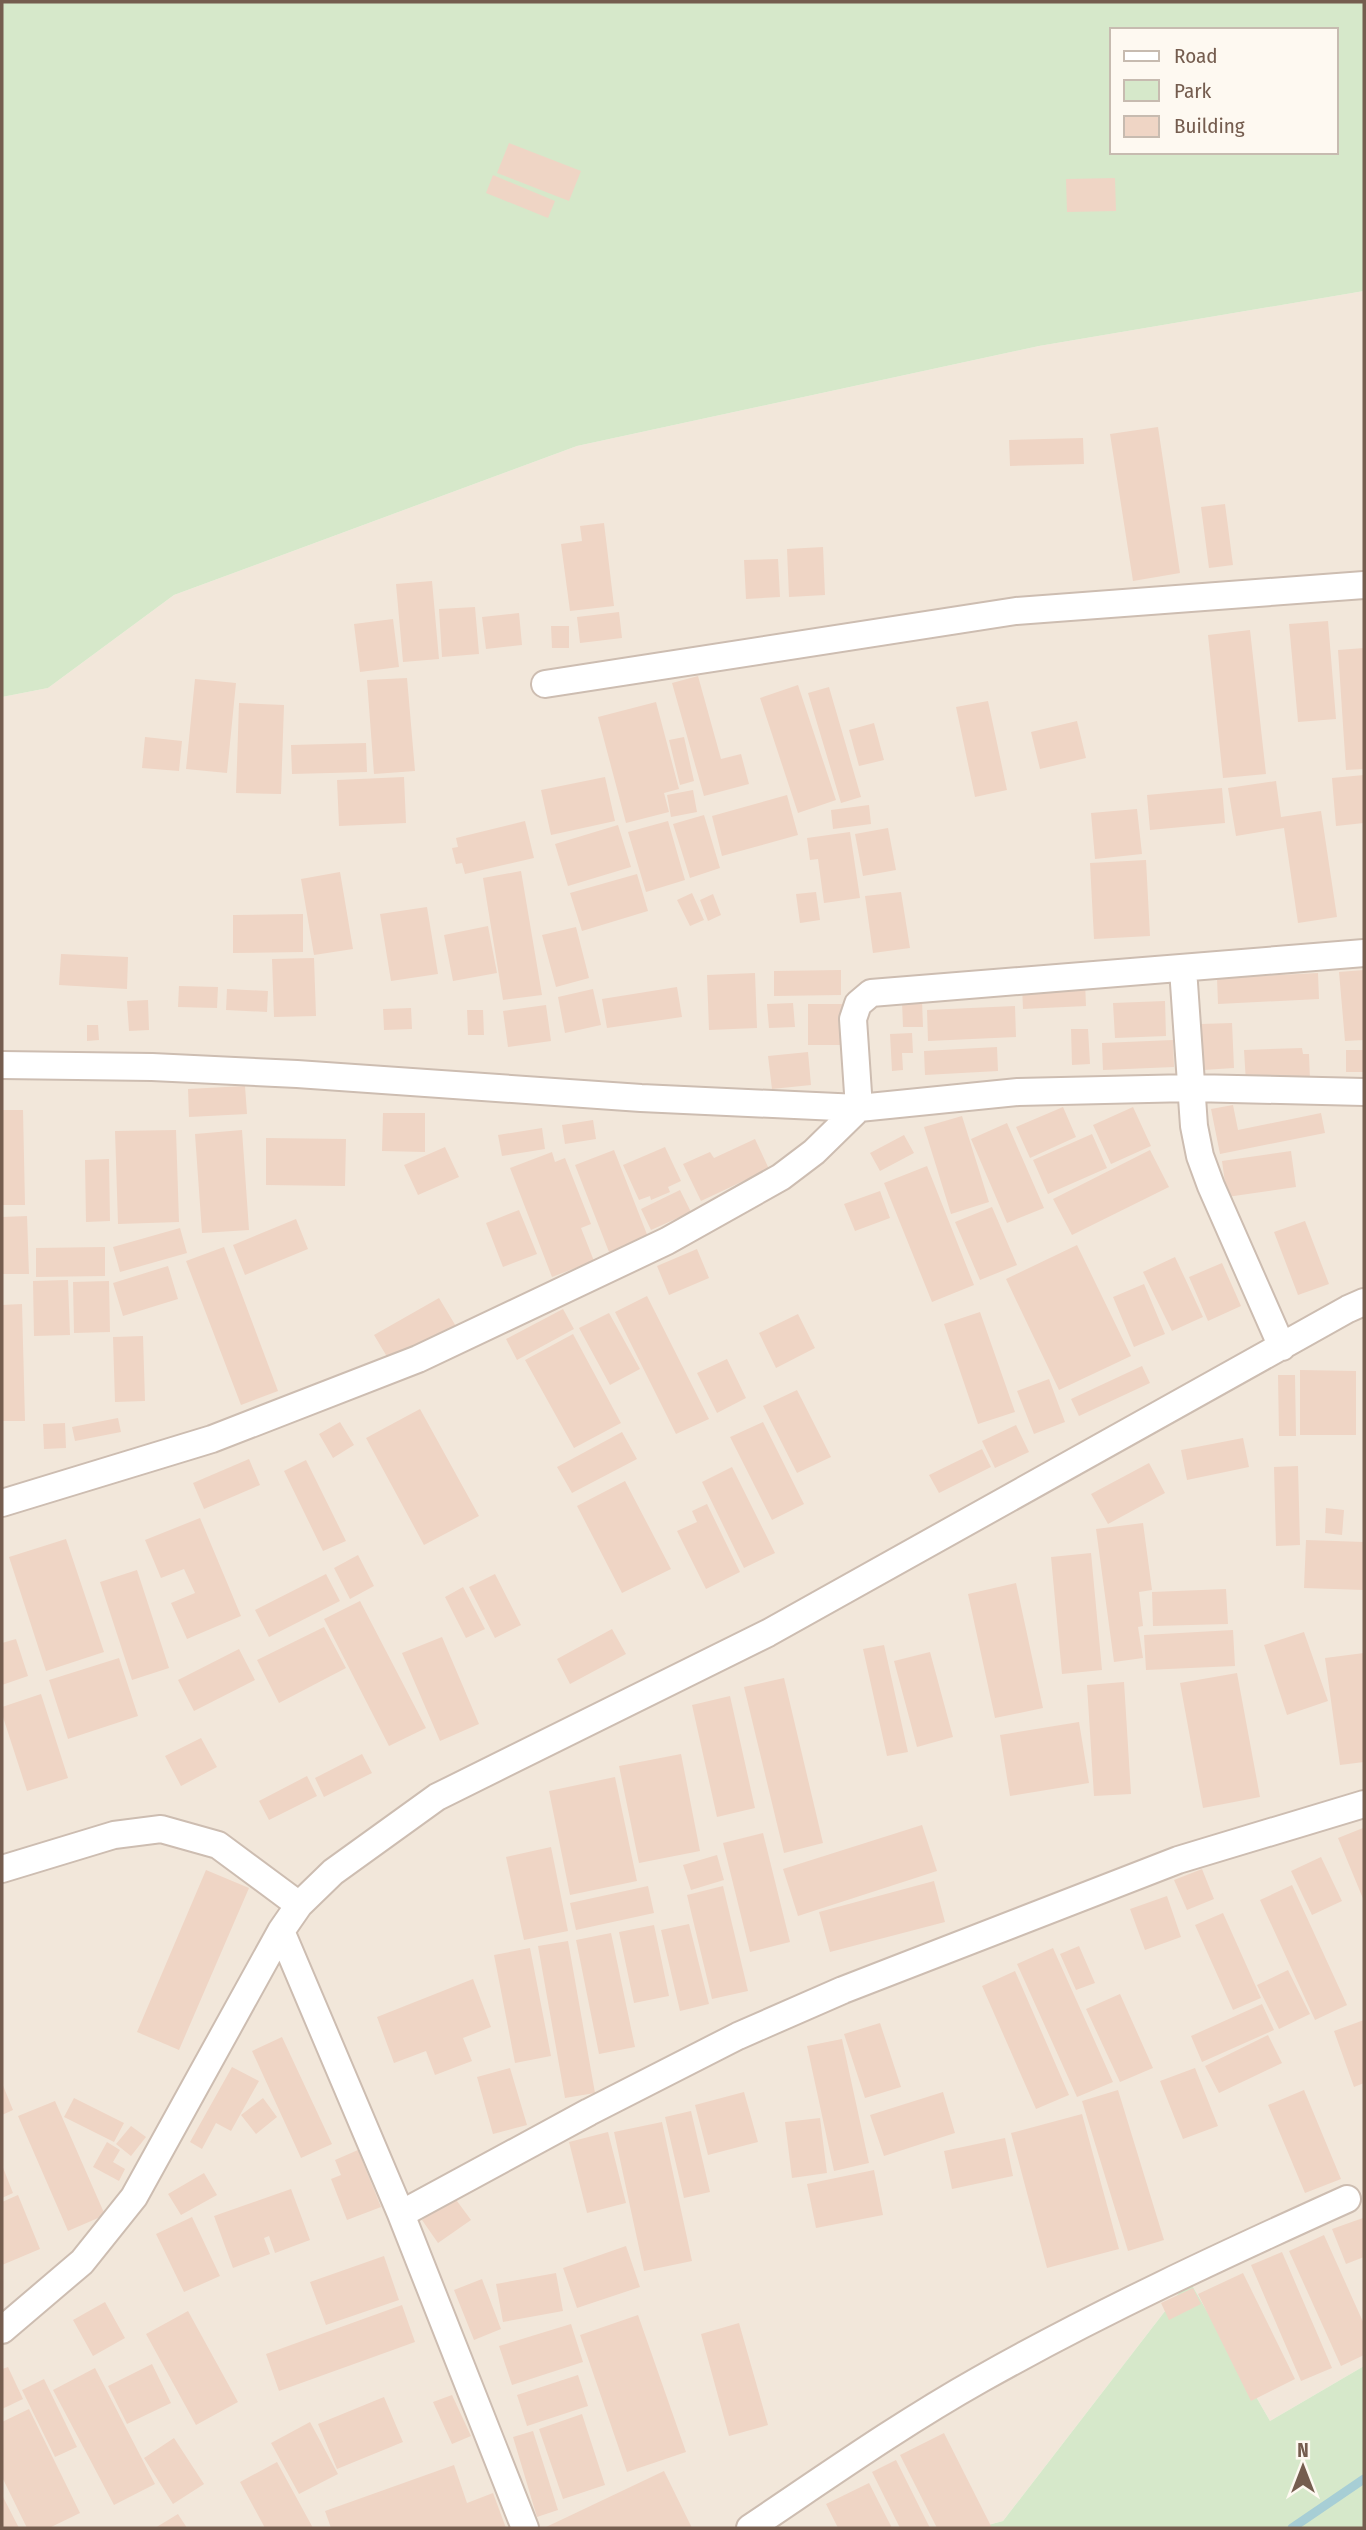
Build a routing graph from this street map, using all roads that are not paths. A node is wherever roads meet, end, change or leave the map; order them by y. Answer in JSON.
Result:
{"nodes":[{"id":1,"x":1364,"y":585,"type":"edge"},
{"id":2,"x":545,"y":684,"type":"dead end"},
{"id":3,"x":1364,"y":953,"type":"edge"},
{"id":4,"x":1184,"y":969,"type":"junction"},
{"id":5,"x":2,"y":1065,"type":"edge"},
{"id":6,"x":1191,"y":1088,"type":"junction"},
{"id":7,"x":1364,"y":1092,"type":"edge"},
{"id":8,"x":859,"y":1108,"type":"junction"},
{"id":9,"x":1364,"y":1302,"type":"edge"},
{"id":10,"x":1282,"y":1347,"type":"junction"},
{"id":11,"x":2,"y":1503,"type":"edge"},
{"id":12,"x":1364,"y":1804,"type":"edge"},
{"id":13,"x":2,"y":1869,"type":"edge"},
{"id":14,"x":299,"y":1905,"type":"junction"},
{"id":15,"x":281,"y":1931,"type":"junction"},
{"id":16,"x":1347,"y":2199,"type":"dead end"},
{"id":17,"x":401,"y":2214,"type":"junction"},
{"id":18,"x":2,"y":2330,"type":"edge"},
{"id":19,"x":525,"y":2528,"type":"edge"},
{"id":20,"x":750,"y":2528,"type":"edge"}],
"edges":[{"from":1,"to":2,"type":"street"},
{"from":3,"to":4,"type":"street"},
{"from":4,"to":6,"type":"street"},
{"from":4,"to":8,"type":"street"},
{"from":5,"to":8,"type":"street"},
{"from":6,"to":7,"type":"street"},
{"from":6,"to":8,"type":"street"},
{"from":6,"to":10,"type":"street"},
{"from":8,"to":11,"type":"street"},
{"from":9,"to":10,"type":"street"},
{"from":10,"to":14,"type":"street"},
{"from":12,"to":17,"type":"street"},
{"from":13,"to":14,"type":"street"},
{"from":14,"to":15,"type":"street"},
{"from":15,"to":17,"type":"street"},
{"from":15,"to":18,"type":"street"},
{"from":16,"to":20,"type":"street"},
{"from":17,"to":19,"type":"street"}]}
